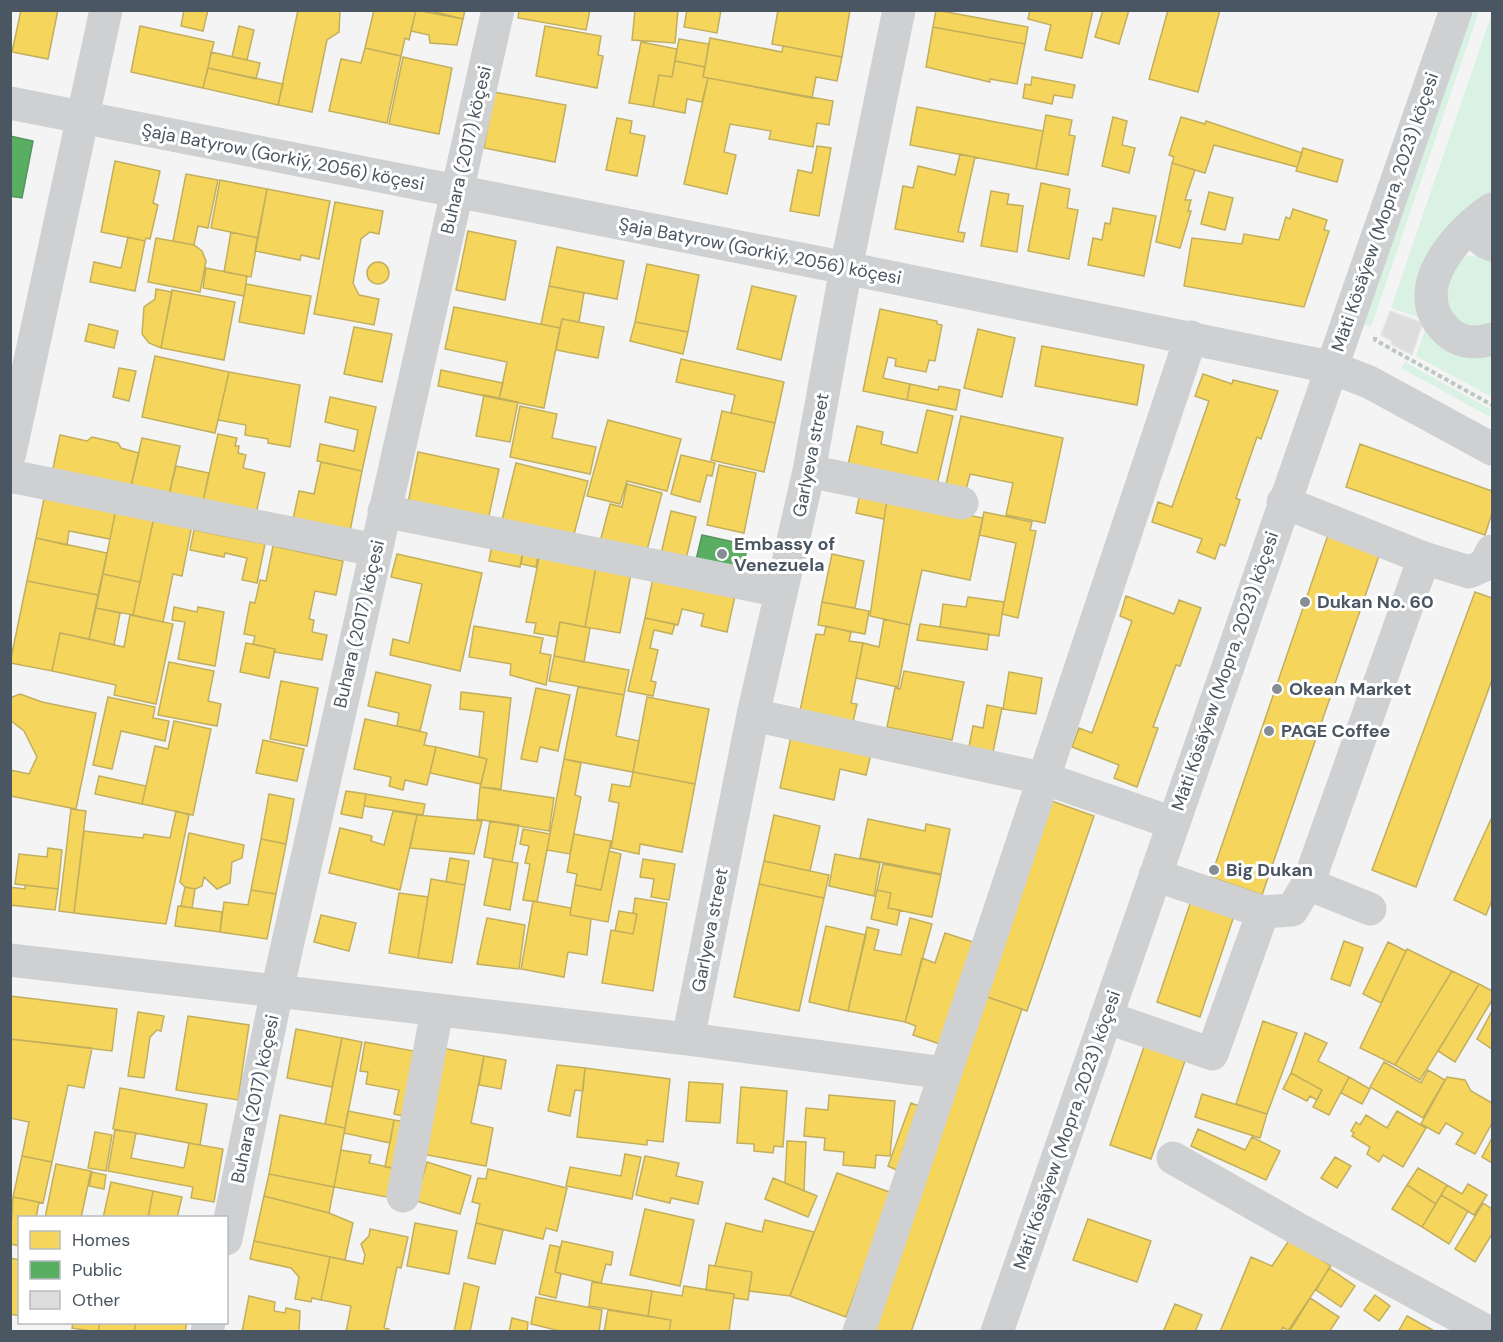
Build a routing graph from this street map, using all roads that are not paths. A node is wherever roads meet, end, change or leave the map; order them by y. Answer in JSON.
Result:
{"nodes":[{"id":1,"x":106,"y":10,"type":"edge"},
{"id":2,"x":498,"y":10,"type":"edge"},
{"id":3,"x":899,"y":10,"type":"edge"},
{"id":4,"x":1456,"y":10,"type":"edge"},
{"id":5,"x":10,"y":103,"type":"edge"},
{"id":6,"x":83,"y":117,"type":"junction"},
{"id":7,"x":457,"y":191,"type":"junction"},
{"id":8,"x":1485,"y":228,"type":"edge"},
{"id":9,"x":846,"y":268,"type":"junction"},
{"id":10,"x":1191,"y":338,"type":"junction"},
{"id":11,"x":1492,"y":339,"type":"edge"},
{"id":12,"x":1330,"y":367,"type":"junction"},
{"id":13,"x":1492,"y":448,"type":"edge"},
{"id":14,"x":10,"y":453,"type":"edge"},
{"id":15,"x":809,"y":471,"type":"junction"},
{"id":16,"x":10,"y":476,"type":"edge"},
{"id":17,"x":1283,"y":502,"type":"junction"},
{"id":18,"x":962,"y":503,"type":"dead end"},
{"id":19,"x":384,"y":511,"type":"junction"},
{"id":20,"x":375,"y":550,"type":"junction"},
{"id":21,"x":1492,"y":551,"type":"edge"},
{"id":22,"x":1424,"y":558,"type":"junction"},
{"id":23,"x":781,"y":591,"type":"junction"},
{"id":24,"x":753,"y":715,"type":"junction"},
{"id":25,"x":1046,"y":778,"type":"junction"},
{"id":26,"x":1173,"y":823,"type":"junction"},
{"id":27,"x":1155,"y":875,"type":"junction"},
{"id":28,"x":1308,"y":884,"type":"junction"},
{"id":29,"x":1370,"y":909,"type":"dead end"},
{"id":30,"x":1263,"y":912,"type":"junction"},
{"id":31,"x":10,"y":960,"type":"edge"},
{"id":32,"x":277,"y":991,"type":"junction"},
{"id":33,"x":437,"y":1010,"type":"junction"},
{"id":34,"x":1106,"y":1017,"type":"junction"},
{"id":35,"x":688,"y":1039,"type":"junction"},
{"id":36,"x":945,"y":1073,"type":"junction"},
{"id":37,"x":1173,"y":1158,"type":"dead end"},
{"id":38,"x":403,"y":1196,"type":"dead end"},
{"id":39,"x":228,"y":1229,"type":"edge"},
{"id":40,"x":998,"y":1329,"type":"edge"},
{"id":41,"x":859,"y":1332,"type":"edge"},
{"id":42,"x":1488,"y":1332,"type":"edge"}],
"edges":[{"from":1,"to":6,"type":"street"},
{"from":2,"to":7,"type":"street","name":"Buhara (2017) köçesi"},
{"from":3,"to":9,"type":"street","name":"Garlyeva street"},
{"from":4,"to":12,"type":"street","name":"Mäti Kösäýew (Mopra, 2023) köçesi"},
{"from":5,"to":6,"type":"street","name":"Şaja Batyrow (Gorkiý, 2056) köçesi"},
{"from":6,"to":7,"type":"street","name":"Şaja Batyrow (Gorkiý, 2056) köçesi"},
{"from":6,"to":14,"type":"street"},
{"from":7,"to":9,"type":"street","name":"Şaja Batyrow (Gorkiý, 2056) köçesi"},
{"from":7,"to":19,"type":"street","name":"Buhara (2017) köçesi"},
{"from":8,"to":11,"type":"street"},
{"from":9,"to":10,"type":"street","name":"Şaja Batyrow (Gorkiý, 2056) köçesi"},
{"from":9,"to":15,"type":"street","name":"Garlyeva street"},
{"from":10,"to":12,"type":"street","name":"Şaja Batyrow (Gorkiý, 2056) köçesi"},
{"from":10,"to":25,"type":"street"},
{"from":12,"to":13,"type":"street","name":"Şaja Batyrow (Gorkiý, 2056) köçesi"},
{"from":12,"to":17,"type":"street","name":"Mäti Kösäýew (Mopra, 2023) köçesi"},
{"from":15,"to":18,"type":"street"},
{"from":15,"to":23,"type":"street","name":"Garlyeva street"},
{"from":16,"to":20,"type":"street"},
{"from":17,"to":22,"type":"street"},
{"from":17,"to":26,"type":"street","name":"Mäti Kösäýew (Mopra, 2023) köçesi"},
{"from":19,"to":20,"type":"street","name":"Buhara (2017) köçesi"},
{"from":19,"to":23,"type":"street"},
{"from":20,"to":32,"type":"street","name":"Buhara (2017) köçesi"},
{"from":21,"to":22,"type":"street"},
{"from":22,"to":28,"type":"street"},
{"from":23,"to":24,"type":"street","name":"Garlyeva street"},
{"from":24,"to":25,"type":"street"},
{"from":24,"to":35,"type":"street","name":"Garlyeva street"},
{"from":25,"to":26,"type":"street"},
{"from":25,"to":36,"type":"street"},
{"from":26,"to":27,"type":"street","name":"Mäti Kösäýew (Mopra, 2023) köçesi"},
{"from":27,"to":30,"type":"street"},
{"from":27,"to":34,"type":"street","name":"Mäti Kösäýew (Mopra, 2023) köçesi"},
{"from":28,"to":29,"type":"street"},
{"from":28,"to":30,"type":"street"},
{"from":30,"to":34,"type":"street"},
{"from":31,"to":32,"type":"street"},
{"from":32,"to":33,"type":"street"},
{"from":32,"to":39,"type":"street","name":"Buhara (2017) köçesi"},
{"from":33,"to":35,"type":"street"},
{"from":33,"to":38,"type":"street"},
{"from":34,"to":40,"type":"street","name":"Mäti Kösäýew (Mopra, 2023) köçesi"},
{"from":35,"to":36,"type":"street"},
{"from":36,"to":41,"type":"street"},
{"from":37,"to":42,"type":"street"}]}
